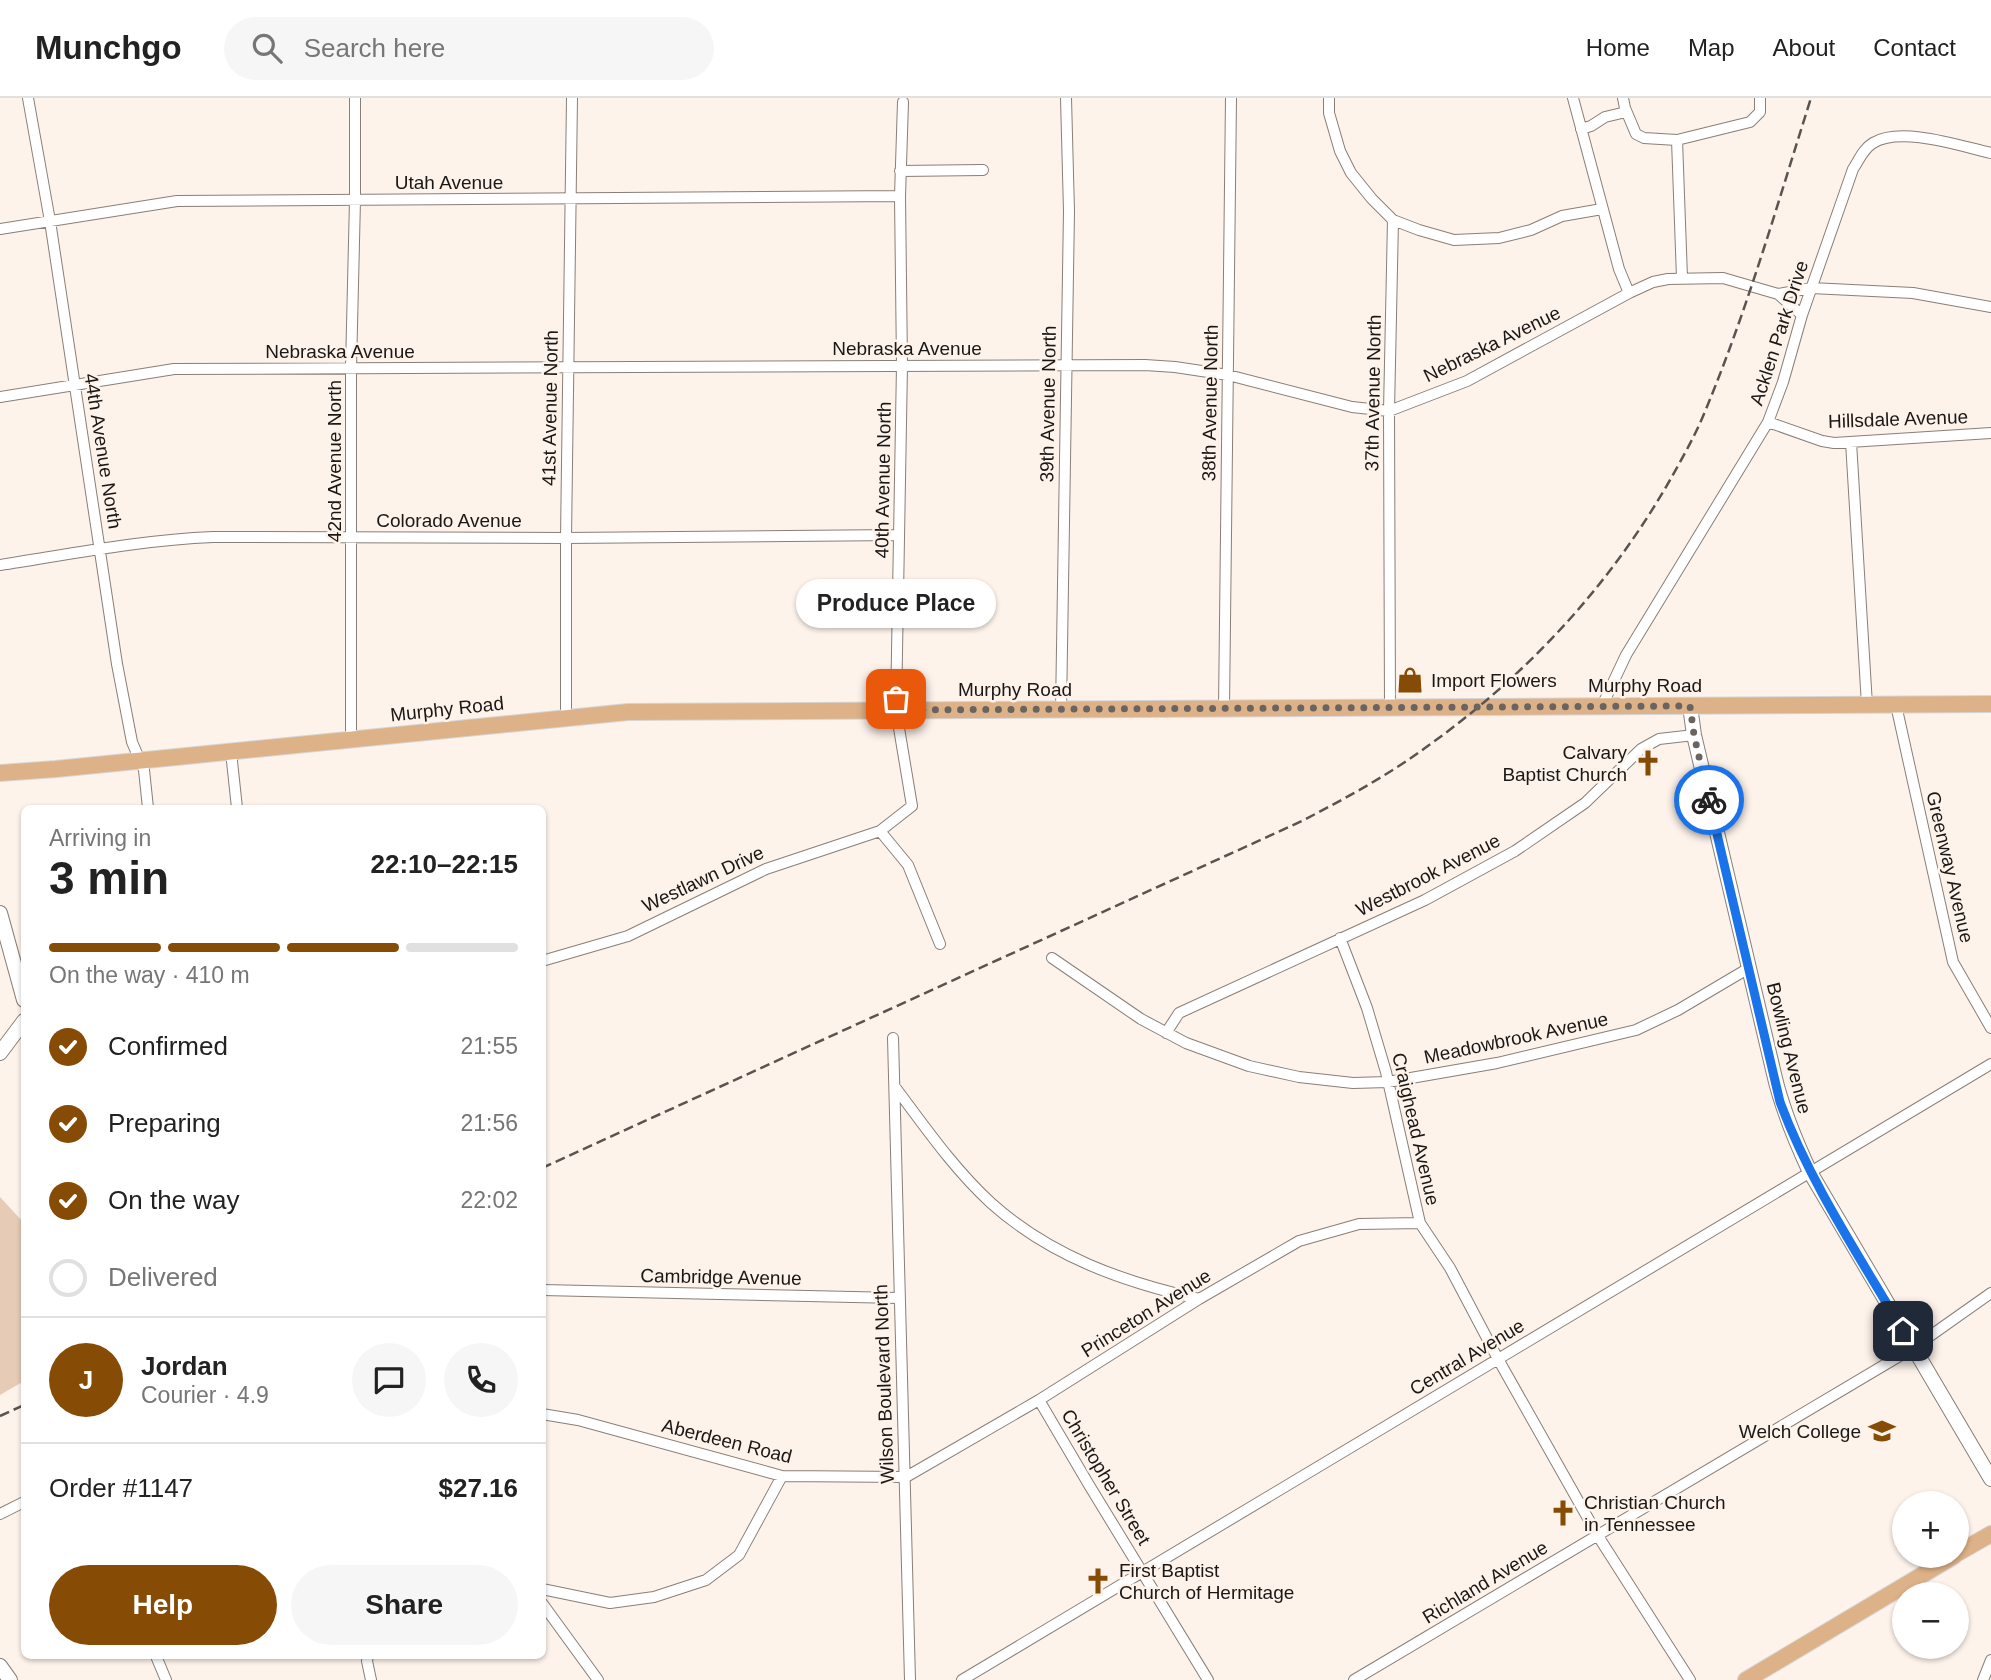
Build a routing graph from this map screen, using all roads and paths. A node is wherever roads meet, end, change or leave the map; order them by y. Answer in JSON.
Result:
{"nodes":[{"id":1,"x":28,"y":98,"type":"edge"},
{"id":2,"x":355,"y":98,"type":"edge"},
{"id":3,"x":572,"y":98,"type":"edge"},
{"id":4,"x":1066,"y":98,"type":"edge"},
{"id":5,"x":1231,"y":98,"type":"edge"},
{"id":6,"x":1329,"y":98,"type":"edge"},
{"id":7,"x":1573,"y":98,"type":"edge"},
{"id":8,"x":1623,"y":98,"type":"edge"},
{"id":9,"x":1760,"y":98,"type":"edge"},
{"id":10,"x":903,"y":102,"type":"dead end"},
{"id":11,"x":1626,"y":112,"type":"junction"},
{"id":12,"x":1581,"y":129,"type":"junction"},
{"id":13,"x":1677,"y":140,"type":"junction"},
{"id":14,"x":1991,"y":153,"type":"edge"},
{"id":15,"x":983,"y":170,"type":"dead end"},
{"id":16,"x":900,"y":171,"type":"junction"},
{"id":17,"x":900,"y":196,"type":"junction"},
{"id":18,"x":570,"y":199,"type":"junction"},
{"id":19,"x":355,"y":200,"type":"junction"},
{"id":20,"x":1602,"y":209,"type":"junction"},
{"id":21,"x":1393,"y":220,"type":"junction"},
{"id":22,"x":50,"y":221,"type":"junction"},
{"id":23,"x":0,"y":229,"type":"edge"},
{"id":24,"x":1682,"y":278,"type":"junction"},
{"id":25,"x":1811,"y":288,"type":"junction"},
{"id":26,"x":1629,"y":293,"type":"junction"},
{"id":27,"x":1778,"y":294,"type":"junction"},
{"id":28,"x":1991,"y":307,"type":"edge"},
{"id":29,"x":1802,"y":315,"type":"junction"},
{"id":30,"x":902,"y":365,"type":"junction"},
{"id":31,"x":1065,"y":365,"type":"junction"},
{"id":32,"x":351,"y":368,"type":"junction"},
{"id":33,"x":568,"y":368,"type":"junction"},
{"id":34,"x":1228,"y":375,"type":"junction"},
{"id":35,"x":74,"y":384,"type":"junction"},
{"id":36,"x":0,"y":397,"type":"edge"},
{"id":37,"x":1389,"y":411,"type":"junction"},
{"id":38,"x":1768,"y":422,"type":"junction"},
{"id":39,"x":1991,"y":433,"type":"edge"},
{"id":40,"x":1850,"y":442,"type":"junction"},
{"id":41,"x":899,"y":535,"type":"junction"},
{"id":42,"x":351,"y":538,"type":"junction"},
{"id":43,"x":566,"y":538,"type":"junction"},
{"id":44,"x":101,"y":549,"type":"junction"},
{"id":45,"x":0,"y":565,"type":"edge"},
{"id":46,"x":1991,"y":704,"type":"edge"},
{"id":47,"x":1867,"y":705,"type":"junction"},
{"id":48,"x":1896,"y":705,"type":"junction"},
{"id":49,"x":1602,"y":706,"type":"junction"},
{"id":50,"x":1690,"y":706,"type":"junction"},
{"id":51,"x":1390,"y":708,"type":"junction"},
{"id":52,"x":1224,"y":709,"type":"junction"},
{"id":53,"x":896,"y":710,"type":"junction"},
{"id":54,"x":1061,"y":710,"type":"junction"},
{"id":55,"x":566,"y":718,"type":"junction"},
{"id":56,"x":1694,"y":735,"type":"junction"},
{"id":57,"x":351,"y":740,"type":"junction"},
{"id":58,"x":231,"y":752,"type":"junction"},
{"id":59,"x":139,"y":760,"type":"junction"},
{"id":60,"x":0,"y":773,"type":"edge"},
{"id":61,"x":148,"y":805,"type":"edge"},
{"id":62,"x":237,"y":805,"type":"edge"},
{"id":63,"x":880,"y":831,"type":"junction"},
{"id":64,"x":0,"y":913,"type":"edge"},
{"id":65,"x":1340,"y":938,"type":"junction"},
{"id":66,"x":940,"y":944,"type":"dead end"},
{"id":67,"x":1052,"y":958,"type":"dead end"},
{"id":68,"x":546,"y":960,"type":"edge"},
{"id":69,"x":1749,"y":968,"type":"junction"},
{"id":70,"x":21,"y":989,"type":"edge"},
{"id":71,"x":21,"y":1025,"type":"edge"},
{"id":72,"x":1991,"y":1028,"type":"edge"},
{"id":73,"x":1166,"y":1032,"type":"junction"},
{"id":74,"x":893,"y":1038,"type":"dead end"},
{"id":75,"x":0,"y":1053,"type":"edge"},
{"id":76,"x":1991,"y":1064,"type":"edge"},
{"id":77,"x":1388,"y":1082,"type":"junction"},
{"id":78,"x":895,"y":1087,"type":"junction"},
{"id":79,"x":1810,"y":1172,"type":"junction"},
{"id":80,"x":1420,"y":1223,"type":"junction"},
{"id":81,"x":546,"y":1290,"type":"edge"},
{"id":82,"x":1991,"y":1293,"type":"edge"},
{"id":83,"x":898,"y":1298,"type":"junction"},
{"id":84,"x":1199,"y":1299,"type":"junction"},
{"id":85,"x":1913,"y":1348,"type":"junction"},
{"id":86,"x":1498,"y":1359,"type":"junction"},
{"id":87,"x":1040,"y":1400,"type":"junction"},
{"id":88,"x":546,"y":1415,"type":"edge"},
{"id":89,"x":782,"y":1476,"type":"junction"},
{"id":90,"x":906,"y":1477,"type":"junction"},
{"id":91,"x":1991,"y":1479,"type":"edge"},
{"id":92,"x":21,"y":1504,"type":"edge"},
{"id":93,"x":0,"y":1514,"type":"edge"},
{"id":94,"x":1991,"y":1534,"type":"edge"},
{"id":95,"x":1598,"y":1536,"type":"junction"},
{"id":96,"x":1969,"y":1547,"type":"edge"},
{"id":97,"x":1933,"y":1568,"type":"edge"},
{"id":98,"x":1143,"y":1573,"type":"junction"},
{"id":99,"x":546,"y":1590,"type":"edge"},
{"id":100,"x":546,"y":1608,"type":"edge"},
{"id":101,"x":157,"y":1659,"type":"edge"},
{"id":102,"x":367,"y":1659,"type":"edge"},
{"id":103,"x":1991,"y":1660,"type":"edge"},
{"id":104,"x":0,"y":1666,"type":"edge"},
{"id":105,"x":10,"y":1680,"type":"edge"},
{"id":106,"x":166,"y":1680,"type":"edge"},
{"id":107,"x":370,"y":1680,"type":"edge"},
{"id":108,"x":598,"y":1680,"type":"edge"},
{"id":109,"x":910,"y":1680,"type":"edge"},
{"id":110,"x":962,"y":1680,"type":"edge"},
{"id":111,"x":1208,"y":1680,"type":"edge"},
{"id":112,"x":1354,"y":1680,"type":"edge"},
{"id":113,"x":1690,"y":1680,"type":"edge"},
{"id":114,"x":1746,"y":1680,"type":"edge"},
{"id":115,"x":1983,"y":1680,"type":"edge"}],
"edges":[{"from":1,"to":22,"type":"street","name":"44th Avenue North"},
{"from":2,"to":19,"type":"street","name":"42nd Avenue North"},
{"from":3,"to":18,"type":"street","name":"41st Avenue North"},
{"from":4,"to":31,"type":"street","name":"39th Avenue North"},
{"from":5,"to":34,"type":"street","name":"38th Avenue North"},
{"from":6,"to":21,"type":"street"},
{"from":7,"to":12,"type":"street"},
{"from":8,"to":11,"type":"street"},
{"from":9,"to":13,"type":"street"},
{"from":10,"to":16,"type":"street"},
{"from":11,"to":12,"type":"street"},
{"from":11,"to":13,"type":"street"},
{"from":12,"to":20,"type":"street"},
{"from":13,"to":24,"type":"street"},
{"from":14,"to":25,"type":"street","name":"Acklen Park Drive"},
{"from":15,"to":16,"type":"street"},
{"from":16,"to":17,"type":"street","name":"40th Avenue North"},
{"from":17,"to":18,"type":"street","name":"Utah Avenue"},
{"from":17,"to":30,"type":"street","name":"40th Avenue North"},
{"from":18,"to":19,"type":"street","name":"Utah Avenue"},
{"from":18,"to":33,"type":"street","name":"41st Avenue North"},
{"from":19,"to":22,"type":"street","name":"Utah Avenue"},
{"from":19,"to":32,"type":"street","name":"42nd Avenue North"},
{"from":20,"to":21,"type":"street"},
{"from":20,"to":26,"type":"street"},
{"from":21,"to":37,"type":"street","name":"37th Avenue North"},
{"from":22,"to":23,"type":"street","name":"Utah Avenue"},
{"from":22,"to":35,"type":"street","name":"44th Avenue North"},
{"from":24,"to":26,"type":"street","name":"Nebraska Avenue"},
{"from":24,"to":27,"type":"street","name":"Nebraska Avenue"},
{"from":25,"to":27,"type":"street"},
{"from":25,"to":28,"type":"street"},
{"from":25,"to":29,"type":"street","name":"Acklen Park Drive"},
{"from":26,"to":37,"type":"street","name":"Nebraska Avenue"},
{"from":27,"to":29,"type":"street"},
{"from":29,"to":38,"type":"street","name":"Acklen Park Drive"},
{"from":30,"to":31,"type":"street","name":"Nebraska Avenue"},
{"from":30,"to":33,"type":"street","name":"Nebraska Avenue"},
{"from":30,"to":41,"type":"street","name":"40th Avenue North"},
{"from":31,"to":34,"type":"street","name":"Nebraska Avenue"},
{"from":31,"to":54,"type":"street","name":"39th Avenue North"},
{"from":32,"to":33,"type":"street","name":"Nebraska Avenue"},
{"from":32,"to":35,"type":"street","name":"Nebraska Avenue"},
{"from":32,"to":42,"type":"street","name":"42nd Avenue North"},
{"from":33,"to":43,"type":"street","name":"41st Avenue North"},
{"from":34,"to":37,"type":"street","name":"Nebraska Avenue"},
{"from":34,"to":52,"type":"street","name":"38th Avenue North"},
{"from":35,"to":36,"type":"street","name":"Nebraska Avenue"},
{"from":35,"to":44,"type":"street","name":"44th Avenue North"},
{"from":37,"to":51,"type":"street","name":"37th Avenue North"},
{"from":38,"to":40,"type":"street","name":"Hillsdale Avenue"},
{"from":38,"to":49,"type":"street","name":"Acklen Park Drive"},
{"from":39,"to":40,"type":"street","name":"Hillsdale Avenue"},
{"from":40,"to":47,"type":"street"},
{"from":41,"to":43,"type":"street","name":"Colorado Avenue"},
{"from":41,"to":53,"type":"street","name":"40th Avenue North"},
{"from":42,"to":43,"type":"street","name":"Colorado Avenue"},
{"from":42,"to":44,"type":"street","name":"Colorado Avenue"},
{"from":42,"to":57,"type":"street","name":"42nd Avenue North"},
{"from":43,"to":55,"type":"street","name":"41st Avenue North"},
{"from":44,"to":45,"type":"street","name":"Colorado Avenue"},
{"from":44,"to":59,"type":"street","name":"44th Avenue North"},
{"from":46,"to":48,"type":"main road","name":"Murphy Road"},
{"from":47,"to":48,"type":"main road","name":"Murphy Road"},
{"from":47,"to":50,"type":"main road","name":"Murphy Road"},
{"from":48,"to":72,"type":"street","name":"Greenway Avenue"},
{"from":49,"to":50,"type":"main road","name":"Murphy Road"},
{"from":49,"to":51,"type":"main road","name":"Murphy Road"},
{"from":50,"to":56,"type":"street","name":"Bowling Avenue"},
{"from":51,"to":52,"type":"main road","name":"Murphy Road"},
{"from":52,"to":54,"type":"main road","name":"Murphy Road"},
{"from":53,"to":54,"type":"main road","name":"Murphy Road"},
{"from":53,"to":55,"type":"main road","name":"Murphy Road"},
{"from":53,"to":63,"type":"street","name":"40th Avenue North"},
{"from":55,"to":57,"type":"main road","name":"Murphy Road"},
{"from":56,"to":65,"type":"street","name":"Westbrook Avenue"},
{"from":56,"to":69,"type":"street","name":"Bowling Avenue"},
{"from":57,"to":58,"type":"main road","name":"Murphy Road"},
{"from":58,"to":59,"type":"main road","name":"Murphy Road"},
{"from":58,"to":62,"type":"street"},
{"from":59,"to":60,"type":"main road","name":"Murphy Road"},
{"from":59,"to":61,"type":"street","name":"44th Avenue North"},
{"from":63,"to":66,"type":"street"},
{"from":63,"to":68,"type":"street","name":"Westlawn Drive"},
{"from":64,"to":70,"type":"street"},
{"from":65,"to":73,"type":"street","name":"Westbrook Avenue"},
{"from":65,"to":77,"type":"street","name":"Craighead Avenue"},
{"from":67,"to":73,"type":"street","name":"Meadowbrook Avenue"},
{"from":69,"to":77,"type":"street","name":"Meadowbrook Avenue"},
{"from":69,"to":79,"type":"street","name":"Bowling Avenue"},
{"from":71,"to":75,"type":"street"},
{"from":73,"to":77,"type":"street","name":"Meadowbrook Avenue"},
{"from":74,"to":78,"type":"street","name":"Wilson Boulevard North"},
{"from":76,"to":79,"type":"street","name":"Central Avenue"},
{"from":77,"to":80,"type":"street","name":"Craighead Avenue"},
{"from":78,"to":83,"type":"street","name":"Wilson Boulevard North"},
{"from":78,"to":84,"type":"street"},
{"from":79,"to":85,"type":"street","name":"Bowling Avenue"},
{"from":79,"to":86,"type":"street","name":"Central Avenue"},
{"from":80,"to":84,"type":"street","name":"Princeton Avenue"},
{"from":80,"to":86,"type":"street","name":"Craighead Avenue"},
{"from":81,"to":83,"type":"street","name":"Cambridge Avenue"},
{"from":82,"to":85,"type":"street","name":"Richland Avenue"},
{"from":83,"to":90,"type":"street","name":"Wilson Boulevard North"},
{"from":84,"to":87,"type":"street","name":"Princeton Avenue"},
{"from":85,"to":91,"type":"street","name":"Bowling Avenue"},
{"from":85,"to":95,"type":"street","name":"Richland Avenue"},
{"from":86,"to":95,"type":"street","name":"Craighead Avenue"},
{"from":86,"to":98,"type":"street","name":"Central Avenue"},
{"from":87,"to":90,"type":"street","name":"Princeton Avenue"},
{"from":87,"to":98,"type":"street","name":"Christopher Street"},
{"from":88,"to":89,"type":"street","name":"Aberdeen Road"},
{"from":89,"to":90,"type":"street","name":"Aberdeen Road"},
{"from":89,"to":99,"type":"street"},
{"from":90,"to":109,"type":"street","name":"Wilson Boulevard North"},
{"from":92,"to":93,"type":"street"},
{"from":94,"to":96,"type":"main road"},
{"from":95,"to":112,"type":"street","name":"Richland Avenue"},
{"from":95,"to":113,"type":"street","name":"Craighead Avenue"},
{"from":97,"to":114,"type":"main road"},
{"from":98,"to":110,"type":"street","name":"Central Avenue"},
{"from":98,"to":111,"type":"street","name":"Christopher Street"},
{"from":100,"to":108,"type":"street"},
{"from":101,"to":106,"type":"street"},
{"from":102,"to":107,"type":"street"},
{"from":103,"to":115,"type":"street"},
{"from":104,"to":105,"type":"street"}]}
